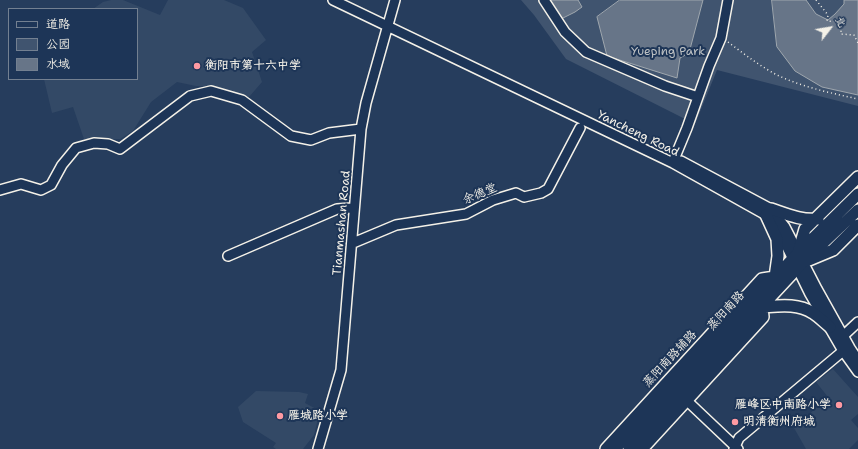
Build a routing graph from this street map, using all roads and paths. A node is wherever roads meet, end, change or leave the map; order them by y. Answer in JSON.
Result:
{"nodes":[{"id":1,"x":333,"y":0,"type":"edge"},
{"id":2,"x":345,"y":0,"type":"edge"},
{"id":3,"x":389,"y":0,"type":"edge"},
{"id":4,"x":395,"y":0,"type":"edge"},
{"id":5,"x":544,"y":0,"type":"edge"},
{"id":6,"x":728,"y":0,"type":"edge"},
{"id":7,"x":816,"y":0,"type":"edge"},
{"id":8,"x":386,"y":22,"type":"junction"},
{"id":9,"x":721,"y":38,"type":"junction"},
{"id":10,"x":858,"y":43,"type":"edge"},
{"id":11,"x":698,"y":97,"type":"junction"},
{"id":12,"x":858,"y":99,"type":"edge"},
{"id":13,"x":580,"y":128,"type":"dead end"},
{"id":14,"x":359,"y":129,"type":"junction"},
{"id":15,"x":675,"y":158,"type":"junction"},
{"id":16,"x":858,"y":176,"type":"edge"},
{"id":17,"x":0,"y":190,"type":"edge"},
{"id":18,"x":858,"y":194,"type":"edge"},
{"id":19,"x":352,"y":208,"type":"junction"},
{"id":20,"x":858,"y":210,"type":"edge"},
{"id":21,"x":769,"y":212,"type":"junction"},
{"id":22,"x":838,"y":214,"type":"junction"},
{"id":23,"x":815,"y":219,"type":"junction"},
{"id":24,"x":858,"y":225,"type":"edge"},
{"id":25,"x":353,"y":243,"type":"junction"},
{"id":26,"x":228,"y":256,"type":"dead end"},
{"id":27,"x":798,"y":261,"type":"junction"},
{"id":28,"x":775,"y":277,"type":"junction"},
{"id":29,"x":762,"y":307,"type":"junction"},
{"id":30,"x":858,"y":322,"type":"edge"},
{"id":31,"x":830,"y":327,"type":"junction"},
{"id":32,"x":843,"y":336,"type":"junction"},
{"id":33,"x":843,"y":351,"type":"junction"},
{"id":34,"x":858,"y":360,"type":"edge"},
{"id":35,"x":858,"y":372,"type":"edge"},
{"id":36,"x":684,"y":397,"type":"junction"},
{"id":37,"x":736,"y":448,"type":"edge"},
{"id":38,"x":314,"y":449,"type":"edge"},
{"id":39,"x":318,"y":449,"type":"edge"},
{"id":40,"x":606,"y":449,"type":"edge"},
{"id":41,"x":615,"y":449,"type":"edge"},
{"id":42,"x":630,"y":449,"type":"edge"},
{"id":43,"x":642,"y":449,"type":"edge"}],
"edges":[{"from":1,"to":8,"type":"street","name":"Yancheng Road"},
{"from":2,"to":8,"type":"street","name":"Yancheng Road"},
{"from":3,"to":8,"type":"street","name":"Tianmashan Road"},
{"from":4,"to":8,"type":"street","name":"Tianmashan Road"},
{"from":5,"to":11,"type":"street"},
{"from":6,"to":9,"type":"street"},
{"from":7,"to":10,"type":"path"},
{"from":8,"to":14,"type":"street","name":"Tianmashan Road"},
{"from":8,"to":15,"type":"street","name":"Yancheng Road"},
{"from":8,"to":21,"type":"street","name":"Yancheng Road"},
{"from":9,"to":11,"type":"street"},
{"from":9,"to":12,"type":"path"},
{"from":11,"to":15,"type":"street"},
{"from":13,"to":25,"type":"street","name":"余德堂"},
{"from":14,"to":17,"type":"street"},
{"from":14,"to":19,"type":"street","name":"Tianmashan Road"},
{"from":14,"to":25,"type":"street","name":"Tianmashan Road"},
{"from":15,"to":21,"type":"street","name":"Yancheng Road"},
{"from":16,"to":23,"type":"main road"},
{"from":18,"to":22,"type":"main road","name":"蒸阳南路"},
{"from":19,"to":26,"type":"street"},
{"from":19,"to":38,"type":"street","name":"Tianmashan Road"},
{"from":20,"to":27,"type":"main road"},
{"from":21,"to":23,"type":"main road"},
{"from":21,"to":27,"type":"street","name":"Yancheng Road"},
{"from":21,"to":28,"type":"main road"},
{"from":22,"to":23,"type":"main road"},
{"from":22,"to":27,"type":"main road","name":"蒸阳南路"},
{"from":23,"to":27,"type":"main road"},
{"from":24,"to":27,"type":"main road"},
{"from":25,"to":39,"type":"street","name":"Tianmashan Road"},
{"from":27,"to":28,"type":"main road","name":"蒸阳南路"},
{"from":27,"to":29,"type":"main road"},
{"from":27,"to":31,"type":"street","name":"Yancheng Road"},
{"from":27,"to":32,"type":"street","name":"Yancheng Road"},
{"from":28,"to":40,"type":"main road","name":"蒸阳南路辅路"},
{"from":28,"to":41,"type":"main road","name":"蒸阳南路"},
{"from":29,"to":31,"type":"main road"},
{"from":29,"to":36,"type":"main road"},
{"from":30,"to":32,"type":"street"},
{"from":31,"to":33,"type":"street","name":"Yancheng Road"},
{"from":32,"to":34,"type":"street","name":"Yancheng Road"},
{"from":33,"to":35,"type":"street","name":"Yancheng Road"},
{"from":33,"to":37,"type":"street"},
{"from":36,"to":37,"type":"street"},
{"from":36,"to":42,"type":"main road"},
{"from":36,"to":43,"type":"main road"}]}
